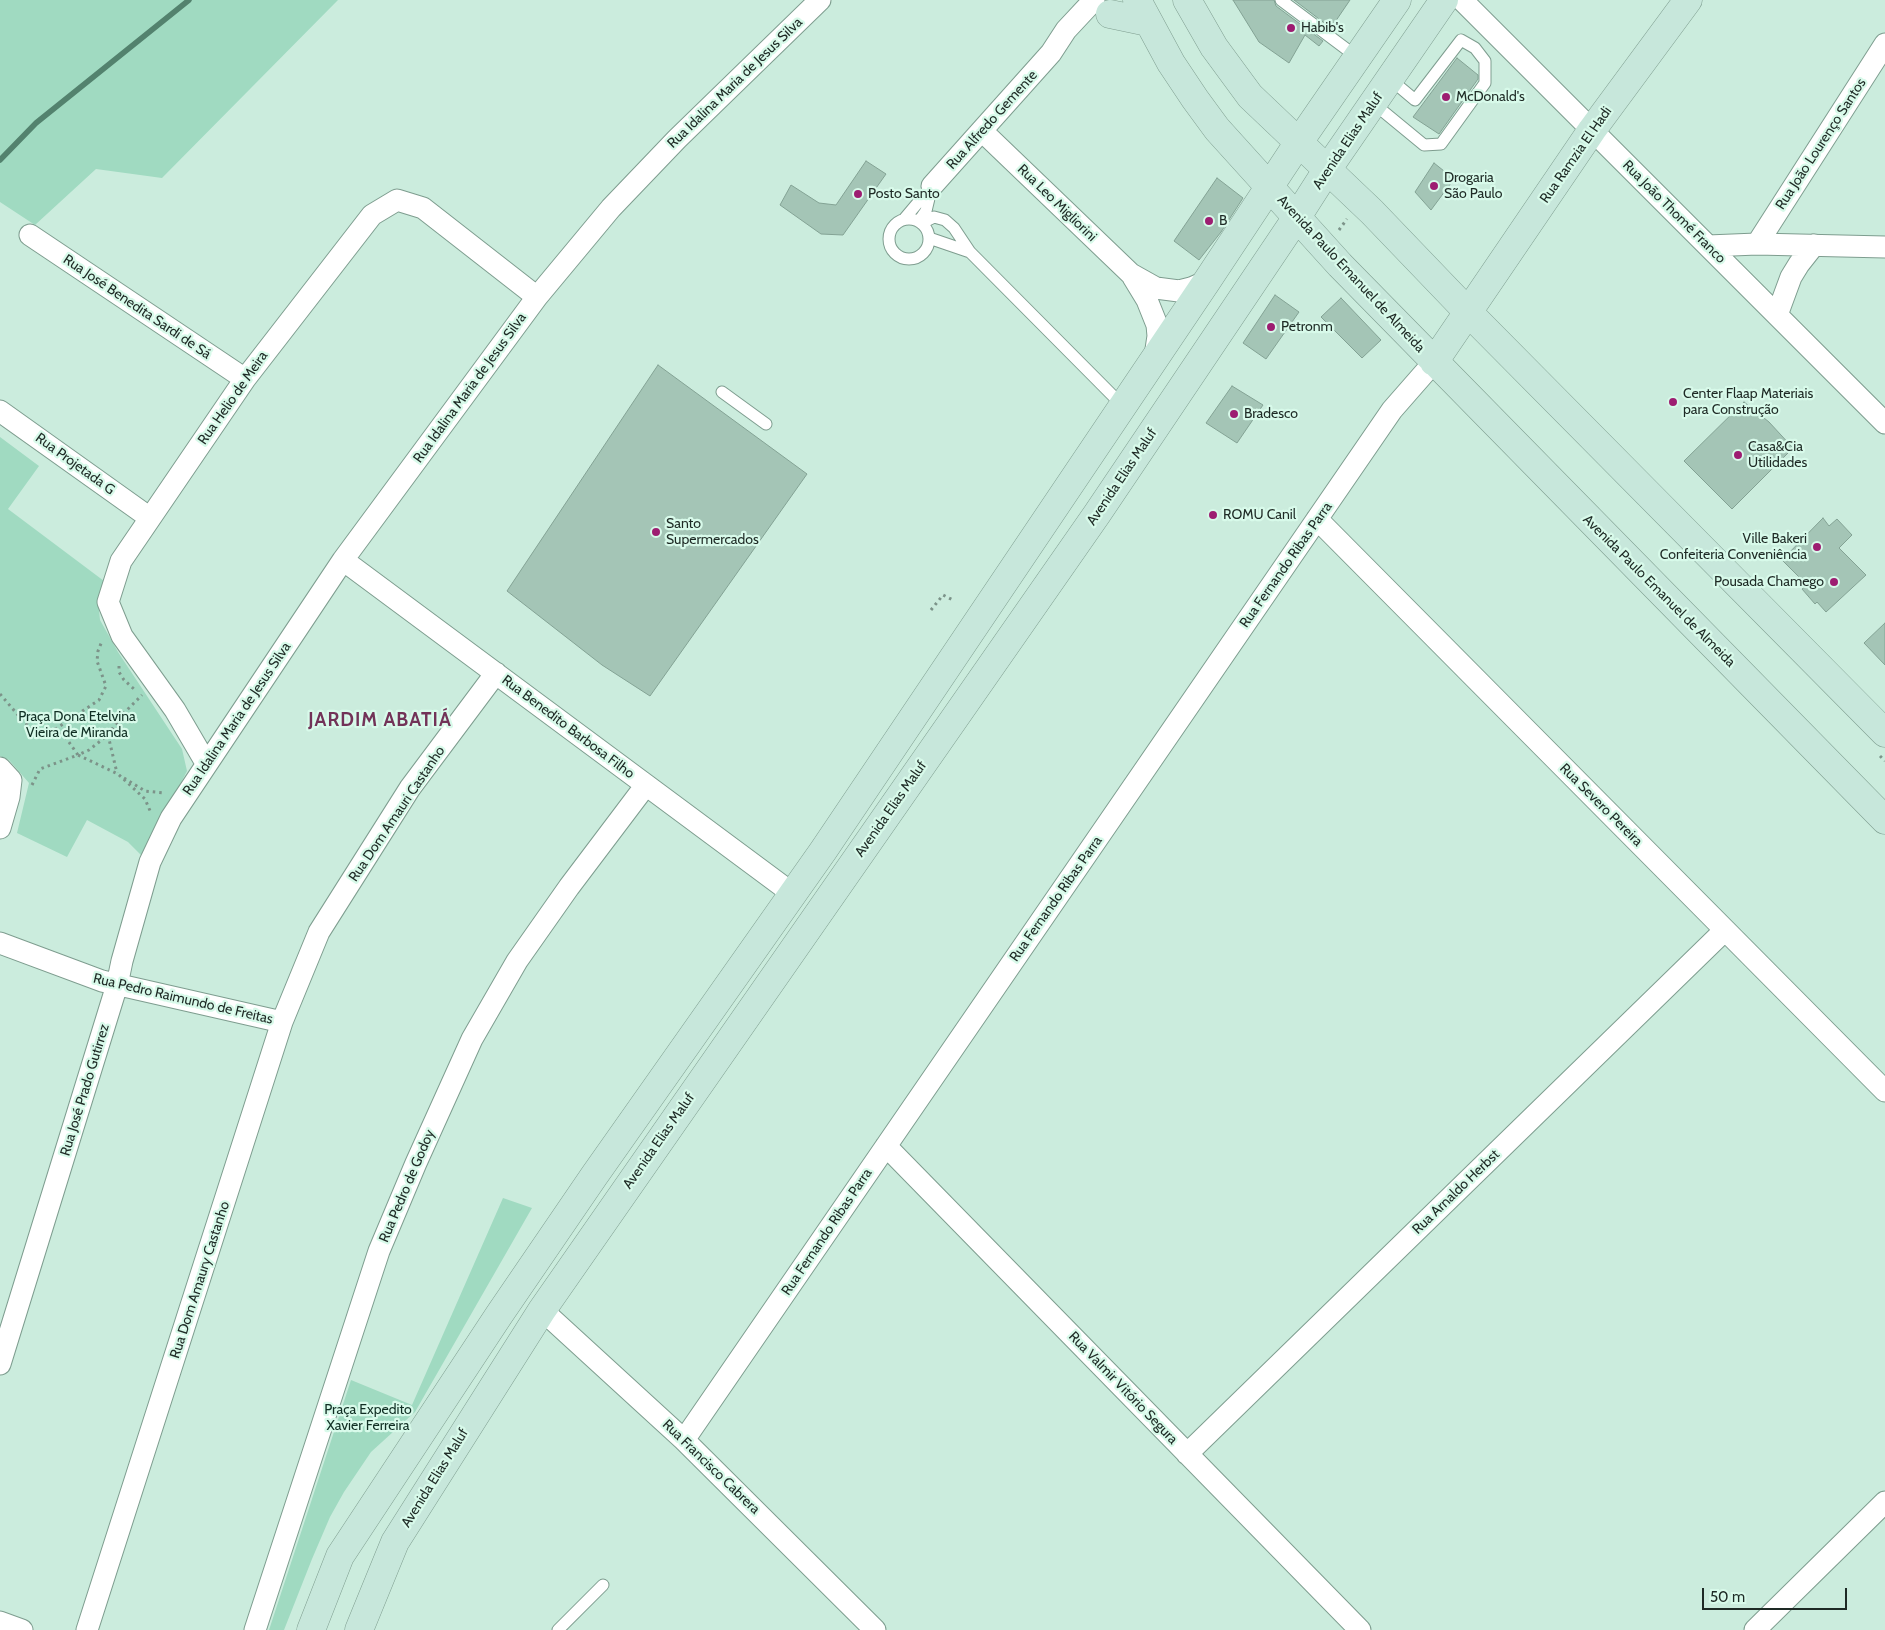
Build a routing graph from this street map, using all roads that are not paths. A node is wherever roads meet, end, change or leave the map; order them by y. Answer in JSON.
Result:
{"nodes":[{"id":1,"x":820,"y":0,"type":"edge"},
{"id":2,"x":1281,"y":0,"type":"edge"},
{"id":3,"x":1396,"y":0,"type":"edge"},
{"id":4,"x":1444,"y":0,"type":"edge"},
{"id":5,"x":1462,"y":0,"type":"edge"},
{"id":6,"x":1688,"y":0,"type":"edge"},
{"id":7,"x":1193,"y":4,"type":"edge"},
{"id":8,"x":1140,"y":6,"type":"edge"},
{"id":9,"x":1102,"y":7,"type":"edge"},
{"id":10,"x":1885,"y":44,"type":"edge"},
{"id":11,"x":1358,"y":57,"type":"junction"},
{"id":12,"x":1390,"y":79,"type":"junction"},
{"id":13,"x":1374,"y":103,"type":"junction"},
{"id":14,"x":1592,"y":130,"type":"junction"},
{"id":15,"x":982,"y":131,"type":"junction"},
{"id":16,"x":1298,"y":142,"type":"junction"},
{"id":17,"x":1327,"y":170,"type":"junction"},
{"id":18,"x":932,"y":186,"type":"junction"},
{"id":19,"x":1269,"y":186,"type":"junction"},
{"id":20,"x":1297,"y":217,"type":"junction"},
{"id":21,"x":905,"y":218,"type":"junction"},
{"id":22,"x":920,"y":222,"type":"junction"},
{"id":23,"x":30,"y":235,"type":"dead end"},
{"id":24,"x":929,"y":238,"type":"junction"},
{"id":25,"x":1757,"y":244,"type":"junction"},
{"id":26,"x":1814,"y":245,"type":"junction"},
{"id":27,"x":1708,"y":246,"type":"junction"},
{"id":28,"x":1885,"y":247,"type":"edge"},
{"id":29,"x":970,"y":252,"type":"junction"},
{"id":30,"x":1131,"y":274,"type":"junction"},
{"id":31,"x":1207,"y":281,"type":"junction"},
{"id":32,"x":537,"y":296,"type":"junction"},
{"id":33,"x":1468,"y":312,"type":"junction"},
{"id":34,"x":1777,"y":315,"type":"junction"},
{"id":35,"x":1156,"y":356,"type":"junction"},
{"id":36,"x":1434,"y":362,"type":"junction"},
{"id":37,"x":245,"y":380,"type":"junction"},
{"id":38,"x":722,"y":392,"type":"dead end"},
{"id":39,"x":1122,"y":405,"type":"junction"},
{"id":40,"x":0,"y":411,"type":"edge"},
{"id":41,"x":1885,"y":423,"type":"edge"},
{"id":42,"x":766,"y":424,"type":"dead end"},
{"id":43,"x":1098,"y":514,"type":"junction"},
{"id":44,"x":150,"y":518,"type":"junction"},
{"id":45,"x":1317,"y":520,"type":"junction"},
{"id":46,"x":343,"y":560,"type":"junction"},
{"id":47,"x":496,"y":673,"type":"junction"},
{"id":48,"x":1885,"y":733,"type":"edge"},
{"id":49,"x":206,"y":763,"type":"junction"},
{"id":50,"x":5,"y":774,"type":"edge"},
{"id":51,"x":646,"y":785,"type":"junction"},
{"id":52,"x":163,"y":810,"type":"joint"},
{"id":53,"x":1885,"y":820,"type":"edge"},
{"id":54,"x":0,"y":828,"type":"edge"},
{"id":55,"x":793,"y":894,"type":"junction"},
{"id":56,"x":1725,"y":930,"type":"junction"},
{"id":57,"x":319,"y":932,"type":"joint"},
{"id":58,"x":0,"y":943,"type":"edge"},
{"id":59,"x":117,"y":985,"type":"junction"},
{"id":60,"x":282,"y":1022,"type":"junction"},
{"id":61,"x":1885,"y":1091,"type":"edge"},
{"id":62,"x":886,"y":1146,"type":"junction"},
{"id":63,"x":542,"y":1310,"type":"junction"},
{"id":64,"x":499,"y":1315,"type":"junction"},
{"id":65,"x":0,"y":1364,"type":"edge"},
{"id":66,"x":684,"y":1440,"type":"junction"},
{"id":67,"x":1188,"y":1454,"type":"junction"},
{"id":68,"x":1885,"y":1502,"type":"edge"},
{"id":69,"x":603,"y":1585,"type":"dead end"},
{"id":70,"x":0,"y":1622,"type":"edge"},
{"id":71,"x":22,"y":1630,"type":"edge"},
{"id":72,"x":88,"y":1630,"type":"edge"},
{"id":73,"x":255,"y":1630,"type":"edge"},
{"id":74,"x":311,"y":1630,"type":"edge"},
{"id":75,"x":359,"y":1630,"type":"edge"},
{"id":76,"x":558,"y":1630,"type":"edge"},
{"id":77,"x":875,"y":1630,"type":"edge"},
{"id":78,"x":1360,"y":1630,"type":"edge"},
{"id":79,"x":1756,"y":1630,"type":"edge"}],
"edges":[{"from":1,"to":32,"type":"street","name":"Rua Idalina Maria de Jesus Silva"},
{"from":2,"to":11,"type":"lane"},
{"from":3,"to":11,"type":"main road"},
{"from":4,"to":12,"type":"main road","name":"Avenida Elias Maluf"},
{"from":5,"to":14,"type":"street","name":"Rua João Thomé Franco"},
{"from":6,"to":14,"type":"main road","name":"Rua Ramzia El Hadi"},
{"from":7,"to":16,"type":"main road"},
{"from":8,"to":9,"type":"main road"},
{"from":8,"to":19,"type":"main road","name":"Avenida Paulo Emanuel de Almeida"},
{"from":9,"to":15,"type":"street","name":"Rua Alfredo Gemente"},
{"from":10,"to":25,"type":"street","name":"Rua João Lourenço Santos"},
{"from":11,"to":16,"type":"main road"},
{"from":12,"to":13,"type":"main road","name":"Avenida Elias Maluf"},
{"from":12,"to":13,"type":"lane"},
{"from":13,"to":17,"type":"main road","name":"Avenida Elias Maluf"},
{"from":14,"to":27,"type":"street","name":"Rua João Thomé Franco"},
{"from":14,"to":33,"type":"main road","name":"Rua Ramzia El Hadi"},
{"from":15,"to":18,"type":"street","name":"Rua Alfredo Gemente"},
{"from":15,"to":30,"type":"street","name":"Rua Leo Migliorini"},
{"from":16,"to":17,"type":"main road"},
{"from":16,"to":19,"type":"main road"},
{"from":17,"to":20,"type":"main road","name":"Avenida Elias Maluf"},
{"from":17,"to":33,"type":"main road"},
{"from":18,"to":21,"type":"lane"},
{"from":18,"to":22,"type":"lane"},
{"from":19,"to":20,"type":"main road","name":"Avenida Paulo Emanuel de Almeida"},
{"from":19,"to":31,"type":"main road"},
{"from":20,"to":36,"type":"main road","name":"Avenida Paulo Emanuel de Almeida"},
{"from":20,"to":43,"type":"main road","name":"Avenida Elias Maluf"},
{"from":21,"to":22,"type":"lane"},
{"from":21,"to":24,"type":"lane"},
{"from":22,"to":24,"type":"lane"},
{"from":22,"to":29,"type":"lane"},
{"from":23,"to":37,"type":"street","name":"Rua José Benedita Sardi de Sá"},
{"from":24,"to":29,"type":"lane"},
{"from":25,"to":26,"type":"street"},
{"from":25,"to":27,"type":"street"},
{"from":26,"to":28,"type":"street"},
{"from":26,"to":34,"type":"street"},
{"from":27,"to":34,"type":"street","name":"Rua João Thomé Franco"},
{"from":29,"to":39,"type":"lane"},
{"from":30,"to":31,"type":"street","name":"Rua Leo Migliorini"},
{"from":30,"to":35,"type":"street","name":"Rua Leo Migliorini"},
{"from":31,"to":35,"type":"main road"},
{"from":32,"to":37,"type":"street","name":"Rua Helio de Meira"},
{"from":32,"to":46,"type":"street","name":"Rua Idalina Maria de Jesus Silva"},
{"from":33,"to":36,"type":"main road","name":"Avenida Paulo Emanuel de Almeida"},
{"from":33,"to":48,"type":"main road"},
{"from":34,"to":41,"type":"street","name":"Rua João Thomé Franco"},
{"from":35,"to":39,"type":"main road"},
{"from":36,"to":45,"type":"street","name":"Rua Fernando Ribas Parra"},
{"from":36,"to":53,"type":"main road","name":"Avenida Paulo Emanuel de Almeida"},
{"from":37,"to":44,"type":"street","name":"Rua Helio de Meira"},
{"from":38,"to":42,"type":"lane"},
{"from":39,"to":43,"type":"main road"},
{"from":39,"to":55,"type":"main road"},
{"from":40,"to":44,"type":"street","name":"Rua Projetada G"},
{"from":43,"to":63,"type":"main road","name":"Avenida Elias Maluf"},
{"from":44,"to":49,"type":"street","name":"Rua Helio de Meira"},
{"from":45,"to":56,"type":"street","name":"Rua Severo Pereira"},
{"from":45,"to":62,"type":"street","name":"Rua Fernando Ribas Parra"},
{"from":46,"to":47,"type":"street","name":"Rua Benedito Barbosa Filho"},
{"from":46,"to":49,"type":"street","name":"Rua Idalina Maria de Jesus Silva"},
{"from":47,"to":51,"type":"street","name":"Rua Benedito Barbosa Filho"},
{"from":47,"to":57,"type":"street","name":"Rua Dom Amauri Castanho"},
{"from":49,"to":52,"type":"street","name":"Rua Idalina Maria de Jesus Silva"},
{"from":50,"to":54,"type":"street"},
{"from":51,"to":55,"type":"street","name":"Rua Benedito Barbosa Filho"},
{"from":51,"to":73,"type":"street","name":"Rua Pedro de Godoy"},
{"from":52,"to":59,"type":"street","name":"Rua José Prado Gutirrez"},
{"from":55,"to":64,"type":"main road"},
{"from":56,"to":61,"type":"street","name":"Rua Severo Pereira"},
{"from":56,"to":67,"type":"street","name":"Rua Arnaldo Herbst"},
{"from":57,"to":60,"type":"street","name":"Rua Dom Amaury Castanho"},
{"from":58,"to":59,"type":"street","name":"Rua Pedro Raimundo de Freitas"},
{"from":59,"to":60,"type":"street","name":"Rua Pedro Raimundo de Freitas"},
{"from":59,"to":65,"type":"street","name":"Rua José Prado Gutirrez"},
{"from":60,"to":72,"type":"street","name":"Rua Dom Amaury Castanho"},
{"from":62,"to":66,"type":"street","name":"Rua Fernando Ribas Parra"},
{"from":62,"to":67,"type":"street","name":"Rua Valmir Vitório Segura"},
{"from":63,"to":64,"type":"main road"},
{"from":63,"to":66,"type":"street","name":"Rua Francisco Cabrera"},
{"from":63,"to":75,"type":"main road","name":"Avenida Elias Maluf"},
{"from":64,"to":74,"type":"main road"},
{"from":66,"to":77,"type":"street","name":"Rua Francisco Cabrera"},
{"from":67,"to":78,"type":"street","name":"Rua Valmir Vitório Segura"},
{"from":68,"to":79,"type":"street"},
{"from":69,"to":76,"type":"lane"},
{"from":70,"to":71,"type":"street"}]}
